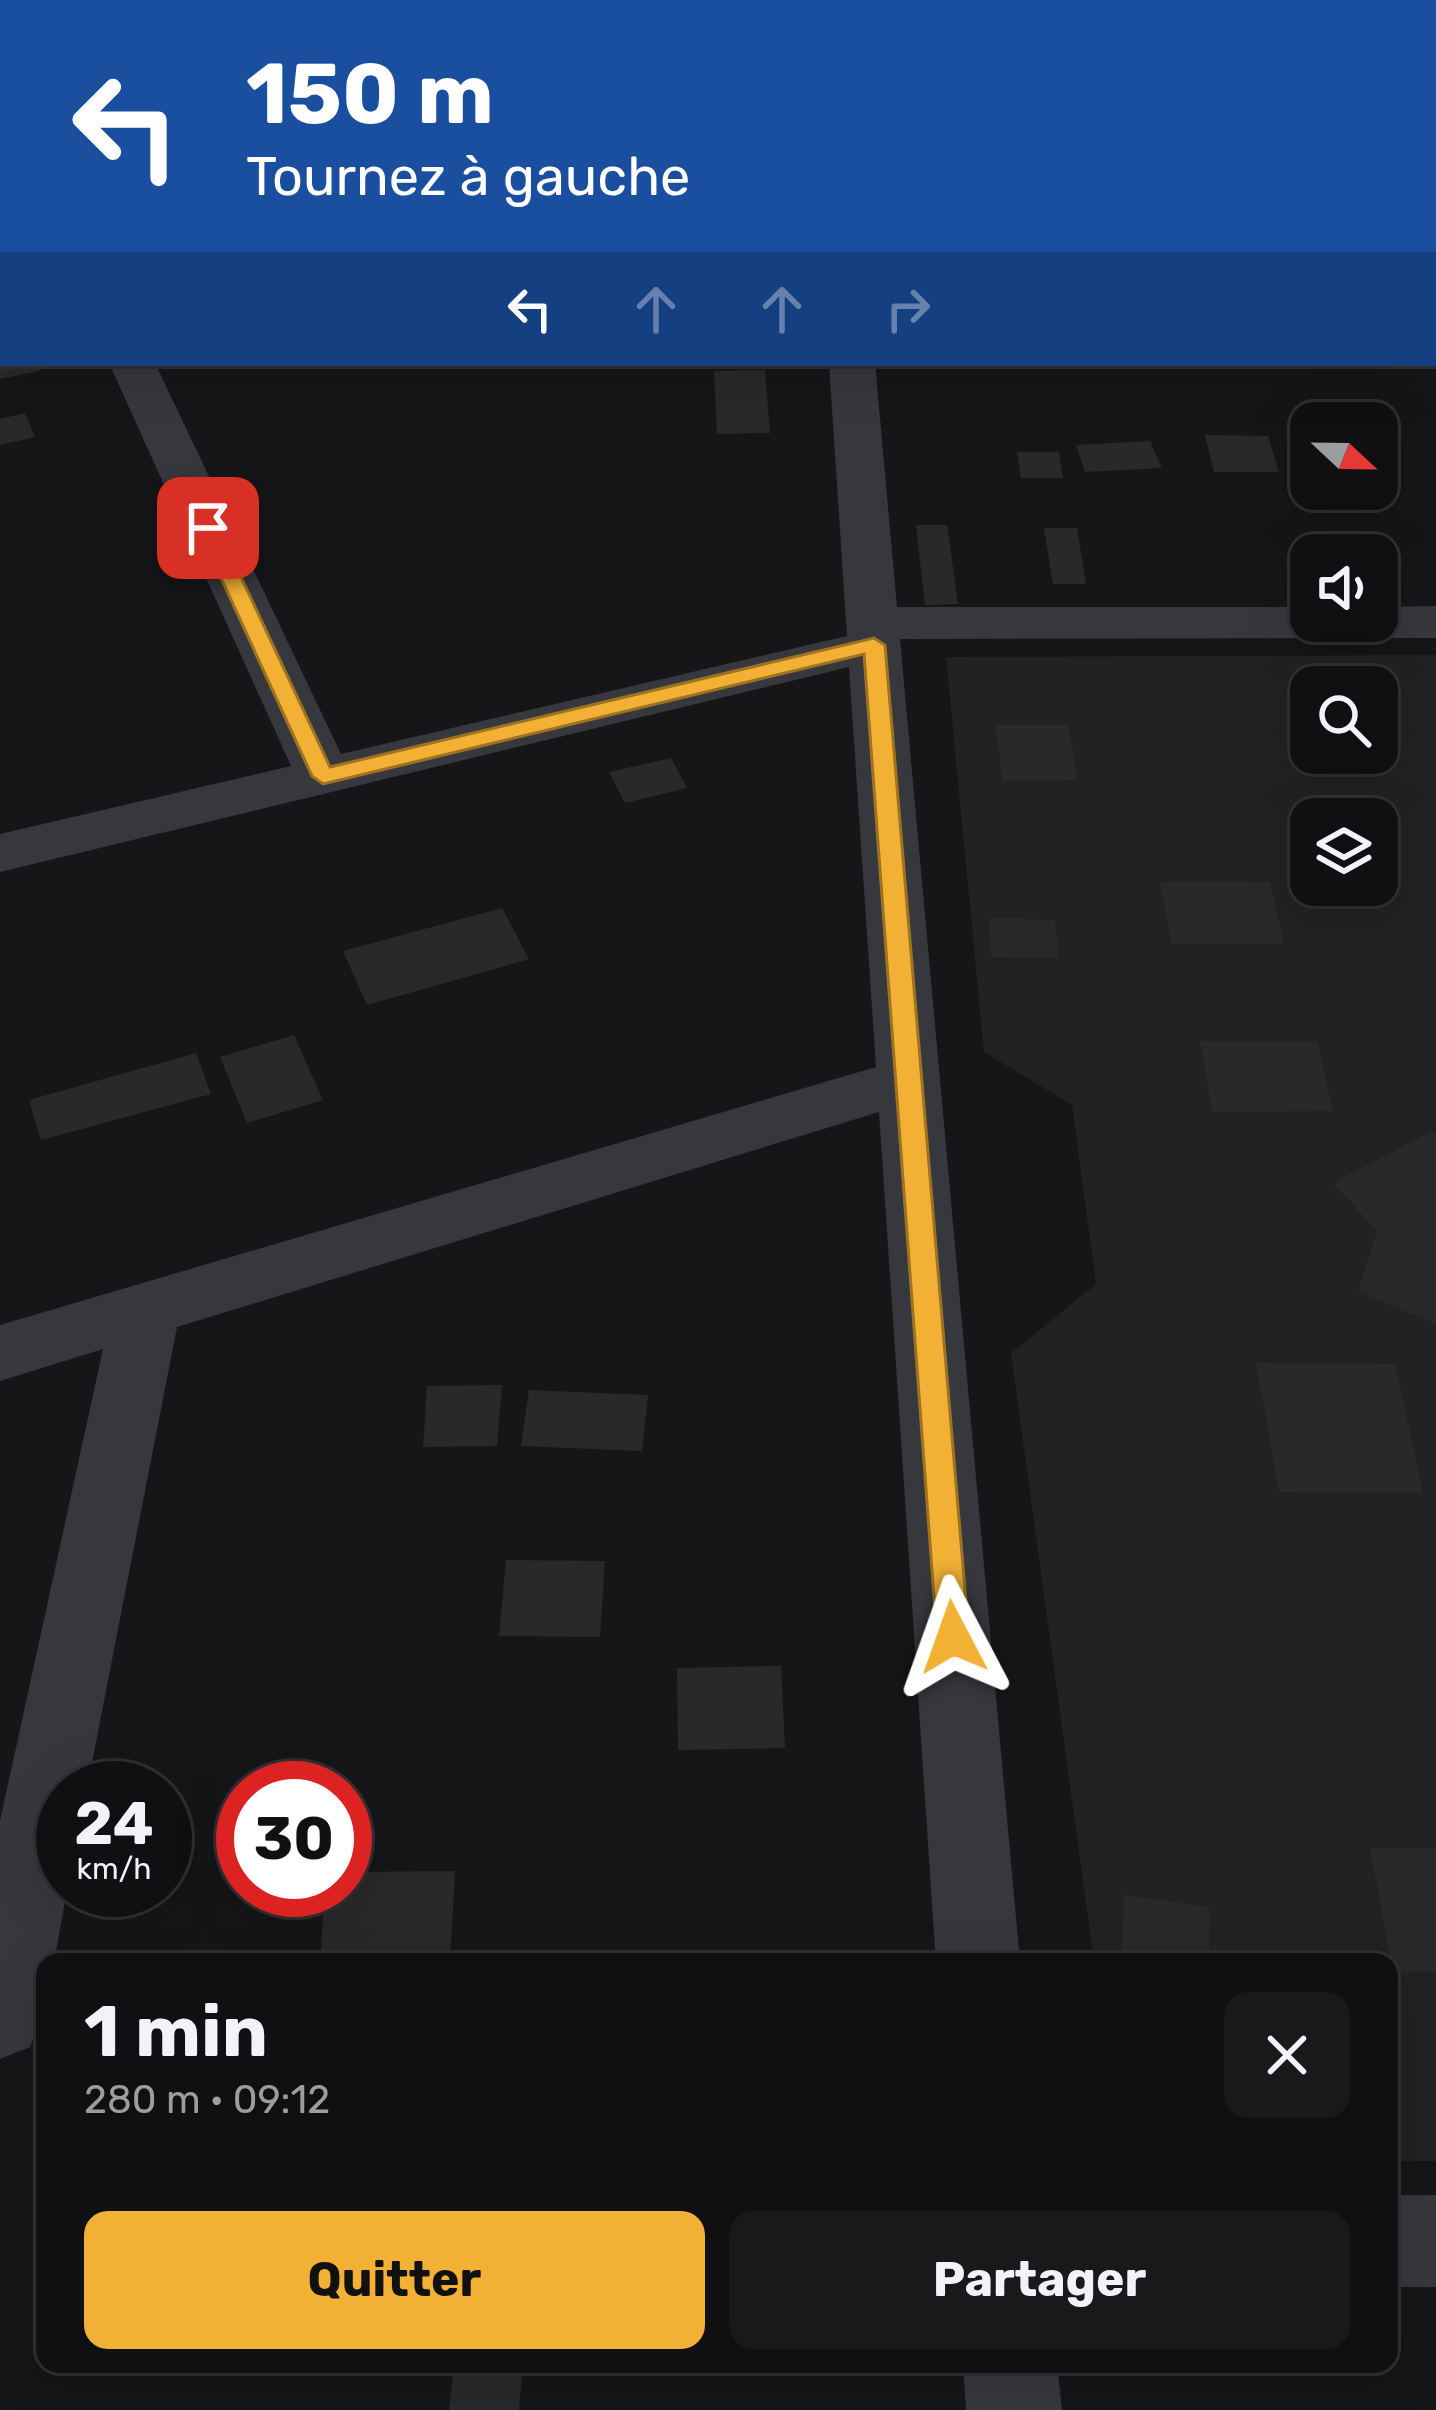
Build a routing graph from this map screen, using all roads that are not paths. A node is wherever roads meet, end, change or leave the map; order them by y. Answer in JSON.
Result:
{"nodes":[{"id":1,"x":133,"y":366,"type":"edge"},
{"id":2,"x":852,"y":366,"type":"edge"},
{"id":3,"x":1436,"y":622,"type":"edge"},
{"id":4,"x":873,"y":634,"type":"junction"},
{"id":5,"x":323,"y":776,"type":"junction"},
{"id":6,"x":0,"y":853,"type":"edge"},
{"id":7,"x":909,"y":1080,"type":"junction"},
{"id":8,"x":146,"y":1309,"type":"junction"},
{"id":9,"x":0,"y":1353,"type":"edge"},
{"id":10,"x":978,"y":1953,"type":"edge"},
{"id":11,"x":0,"y":2017,"type":"edge"},
{"id":12,"x":1398,"y":2241,"type":"edge"},
{"id":13,"x":1436,"y":2241,"type":"edge"},
{"id":14,"x":1011,"y":2373,"type":"edge"},
{"id":15,"x":1014,"y":2410,"type":"edge"}],
"edges":[{"from":1,"to":5,"type":"street"},
{"from":2,"to":4,"type":"street"},
{"from":3,"to":4,"type":"street"},
{"from":4,"to":5,"type":"street"},
{"from":4,"to":7,"type":"street"},
{"from":5,"to":6,"type":"street"},
{"from":7,"to":8,"type":"street"},
{"from":7,"to":10,"type":"street"},
{"from":8,"to":9,"type":"street"},
{"from":8,"to":11,"type":"street"},
{"from":12,"to":13,"type":"street"},
{"from":14,"to":15,"type":"street"}]}
